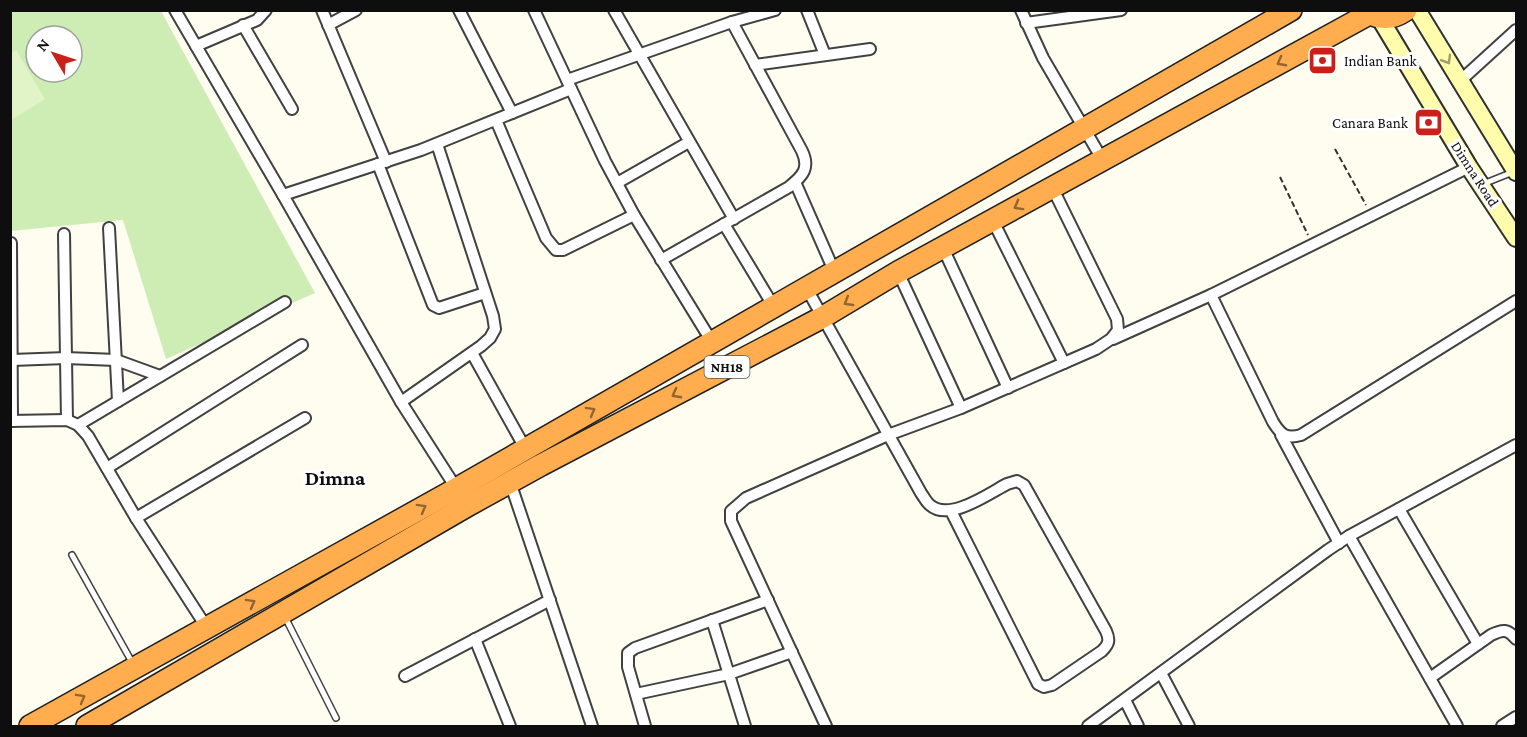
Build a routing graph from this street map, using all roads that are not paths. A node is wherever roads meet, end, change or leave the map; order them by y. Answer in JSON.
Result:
{"nodes":[{"id":1,"x":175,"y":10,"type":"edge"},
{"id":2,"x":266,"y":10,"type":"edge"},
{"id":3,"x":322,"y":10,"type":"edge"},
{"id":4,"x":356,"y":10,"type":"edge"},
{"id":5,"x":459,"y":10,"type":"edge"},
{"id":6,"x":534,"y":10,"type":"edge"},
{"id":7,"x":614,"y":10,"type":"edge"},
{"id":8,"x":775,"y":10,"type":"edge"},
{"id":9,"x":807,"y":10,"type":"edge"},
{"id":10,"x":1021,"y":10,"type":"edge"},
{"id":11,"x":1121,"y":10,"type":"edge"},
{"id":12,"x":1291,"y":10,"type":"edge"},
{"id":13,"x":1406,"y":10,"type":"edge"},
{"id":14,"x":1417,"y":10,"type":"edge"},
{"id":15,"x":1371,"y":14,"type":"edge"},
{"id":16,"x":732,"y":22,"type":"junction"},
{"id":17,"x":1026,"y":23,"type":"junction"},
{"id":18,"x":243,"y":25,"type":"junction"},
{"id":19,"x":328,"y":25,"type":"junction"},
{"id":20,"x":1516,"y":30,"type":"edge"},
{"id":21,"x":196,"y":46,"type":"junction"},
{"id":22,"x":870,"y":49,"type":"dead end"},
{"id":23,"x":638,"y":54,"type":"junction"},
{"id":24,"x":825,"y":55,"type":"junction"},
{"id":25,"x":755,"y":65,"type":"junction"},
{"id":26,"x":1460,"y":81,"type":"junction"},
{"id":27,"x":569,"y":85,"type":"junction"},
{"id":28,"x":292,"y":109,"type":"dead end"},
{"id":29,"x":512,"y":113,"type":"junction"},
{"id":30,"x":496,"y":120,"type":"junction"},
{"id":31,"x":1086,"y":129,"type":"junction"},
{"id":32,"x":689,"y":142,"type":"junction"},
{"id":33,"x":437,"y":144,"type":"junction"},
{"id":34,"x":1102,"y":159,"type":"junction"},
{"id":35,"x":382,"y":163,"type":"junction"},
{"id":36,"x":1469,"y":167,"type":"junction"},
{"id":37,"x":1516,"y":171,"type":"edge"},
{"id":38,"x":616,"y":183,"type":"junction"},
{"id":39,"x":795,"y":183,"type":"junction"},
{"id":40,"x":1482,"y":185,"type":"junction"},
{"id":41,"x":1052,"y":187,"type":"junction"},
{"id":42,"x":283,"y":195,"type":"junction"},
{"id":43,"x":634,"y":215,"type":"junction"},
{"id":44,"x":993,"y":219,"type":"junction"},
{"id":45,"x":729,"y":221,"type":"junction"},
{"id":46,"x":110,"y":228,"type":"dead end"},
{"id":47,"x":64,"y":234,"type":"dead end"},
{"id":48,"x":1516,"y":238,"type":"edge"},
{"id":49,"x":11,"y":243,"type":"edge"},
{"id":50,"x":943,"y":248,"type":"junction"},
{"id":51,"x":661,"y":260,"type":"junction"},
{"id":52,"x":898,"y":272,"type":"junction"},
{"id":53,"x":835,"y":273,"type":"junction"},
{"id":54,"x":807,"y":289,"type":"junction"},
{"id":55,"x":485,"y":293,"type":"junction"},
{"id":56,"x":1211,"y":295,"type":"junction"},
{"id":57,"x":1516,"y":301,"type":"edge"},
{"id":58,"x":285,"y":302,"type":"dead end"},
{"id":59,"x":774,"y":307,"type":"junction"},
{"id":60,"x":823,"y":317,"type":"junction"},
{"id":61,"x":1111,"y":339,"type":"junction"},
{"id":62,"x":712,"y":342,"type":"junction"},
{"id":63,"x":302,"y":345,"type":"dead end"},
{"id":64,"x":472,"y":353,"type":"junction"},
{"id":65,"x":66,"y":358,"type":"junction"},
{"id":66,"x":12,"y":360,"type":"edge"},
{"id":67,"x":116,"y":360,"type":"junction"},
{"id":68,"x":1064,"y":363,"type":"junction"},
{"id":69,"x":160,"y":376,"type":"junction"},
{"id":70,"x":1008,"y":388,"type":"junction"},
{"id":71,"x":118,"y":401,"type":"junction"},
{"id":72,"x":401,"y":402,"type":"junction"},
{"id":73,"x":961,"y":408,"type":"junction"},
{"id":74,"x":305,"y":418,"type":"dead end"},
{"id":75,"x":67,"y":420,"type":"junction"},
{"id":76,"x":11,"y":421,"type":"edge"},
{"id":77,"x":78,"y":425,"type":"junction"},
{"id":78,"x":1281,"y":434,"type":"junction"},
{"id":79,"x":888,"y":435,"type":"junction"},
{"id":80,"x":1516,"y":445,"type":"edge"},
{"id":81,"x":525,"y":448,"type":"junction"},
{"id":82,"x":107,"y":468,"type":"junction"},
{"id":83,"x":510,"y":482,"type":"junction"},
{"id":84,"x":461,"y":497,"type":"junction"},
{"id":85,"x":1399,"y":509,"type":"junction"},
{"id":86,"x":951,"y":511,"type":"junction"},
{"id":87,"x":136,"y":518,"type":"junction"},
{"id":88,"x":1349,"y":536,"type":"junction"},
{"id":89,"x":1339,"y":543,"type":"junction"},
{"id":90,"x":72,"y":555,"type":"dead end"},
{"id":91,"x":550,"y":600,"type":"junction"},
{"id":92,"x":768,"y":600,"type":"junction"},
{"id":93,"x":283,"y":613,"type":"junction"},
{"id":94,"x":712,"y":620,"type":"junction"},
{"id":95,"x":207,"y":628,"type":"junction"},
{"id":96,"x":475,"y":639,"type":"junction"},
{"id":97,"x":1516,"y":639,"type":"edge"},
{"id":98,"x":1478,"y":644,"type":"junction"},
{"id":99,"x":792,"y":652,"type":"junction"},
{"id":100,"x":135,"y":668,"type":"junction"},
{"id":101,"x":1161,"y":673,"type":"junction"},
{"id":102,"x":729,"y":674,"type":"junction"},
{"id":103,"x":405,"y":676,"type":"dead end"},
{"id":104,"x":1430,"y":678,"type":"junction"},
{"id":105,"x":636,"y":694,"type":"junction"},
{"id":106,"x":1125,"y":700,"type":"junction"},
{"id":107,"x":1516,"y":717,"type":"edge"},
{"id":108,"x":336,"y":718,"type":"dead end"},
{"id":109,"x":30,"y":726,"type":"edge"},
{"id":110,"x":87,"y":726,"type":"edge"},
{"id":111,"x":510,"y":726,"type":"edge"},
{"id":112,"x":592,"y":726,"type":"edge"},
{"id":113,"x":645,"y":726,"type":"edge"},
{"id":114,"x":745,"y":726,"type":"edge"},
{"id":115,"x":826,"y":726,"type":"edge"},
{"id":116,"x":1088,"y":726,"type":"edge"},
{"id":117,"x":1138,"y":726,"type":"edge"},
{"id":118,"x":1190,"y":726,"type":"edge"},
{"id":119,"x":1457,"y":726,"type":"edge"},
{"id":120,"x":1502,"y":726,"type":"edge"}],
"edges":[{"from":1,"to":21,"type":"street"},
{"from":2,"to":18,"type":"street"},
{"from":3,"to":19,"type":"street"},
{"from":4,"to":19,"type":"street"},
{"from":5,"to":29,"type":"street"},
{"from":6,"to":27,"type":"street"},
{"from":7,"to":23,"type":"street"},
{"from":8,"to":16,"type":"street"},
{"from":9,"to":24,"type":"street"},
{"from":10,"to":17,"type":"street"},
{"from":11,"to":17,"type":"street"},
{"from":12,"to":31,"type":"highway","number":"NH18"},
{"from":13,"to":15,"type":"highway","number":"NH18"},
{"from":14,"to":26,"type":"street","one_way":true},
{"from":15,"to":34,"type":"highway","number":"NH18","one_way":true},
{"from":15,"to":36,"type":"street","name":"Dimna Road"},
{"from":16,"to":23,"type":"street"},
{"from":16,"to":25,"type":"street"},
{"from":17,"to":31,"type":"street"},
{"from":18,"to":21,"type":"street"},
{"from":18,"to":28,"type":"street"},
{"from":19,"to":35,"type":"street"},
{"from":20,"to":26,"type":"street"},
{"from":21,"to":42,"type":"street"},
{"from":22,"to":24,"type":"street"},
{"from":23,"to":27,"type":"street"},
{"from":23,"to":32,"type":"street"},
{"from":24,"to":25,"type":"street"},
{"from":25,"to":39,"type":"street"},
{"from":26,"to":37,"type":"street"},
{"from":27,"to":29,"type":"street"},
{"from":27,"to":38,"type":"street"},
{"from":29,"to":30,"type":"street"},
{"from":30,"to":33,"type":"street"},
{"from":30,"to":43,"type":"street"},
{"from":31,"to":34,"type":"street"},
{"from":31,"to":53,"type":"highway","number":"NH18"},
{"from":32,"to":38,"type":"street"},
{"from":32,"to":45,"type":"street"},
{"from":33,"to":35,"type":"street"},
{"from":33,"to":55,"type":"street"},
{"from":34,"to":41,"type":"highway","number":"NH18"},
{"from":35,"to":42,"type":"street"},
{"from":35,"to":55,"type":"street"},
{"from":36,"to":40,"type":"street","name":"Dimna Road"},
{"from":36,"to":56,"type":"street"},
{"from":37,"to":40,"type":"lane"},
{"from":38,"to":43,"type":"street"},
{"from":39,"to":45,"type":"street"},
{"from":39,"to":53,"type":"street"},
{"from":40,"to":48,"type":"street","name":"Dimna Road"},
{"from":41,"to":44,"type":"highway","number":"NH18","one_way":true},
{"from":41,"to":61,"type":"street"},
{"from":42,"to":72,"type":"street"},
{"from":43,"to":51,"type":"street"},
{"from":44,"to":50,"type":"highway","number":"NH18"},
{"from":44,"to":68,"type":"street"},
{"from":45,"to":51,"type":"street"},
{"from":45,"to":59,"type":"street"},
{"from":46,"to":67,"type":"street"},
{"from":47,"to":65,"type":"street"},
{"from":49,"to":66,"type":"street"},
{"from":50,"to":52,"type":"highway","number":"NH18"},
{"from":50,"to":70,"type":"street"},
{"from":51,"to":62,"type":"street"},
{"from":52,"to":60,"type":"highway","number":"NH18","one_way":true},
{"from":52,"to":73,"type":"street"},
{"from":53,"to":54,"type":"highway","number":"NH18"},
{"from":54,"to":59,"type":"highway","number":"NH18"},
{"from":54,"to":60,"type":"street"},
{"from":55,"to":64,"type":"street"},
{"from":56,"to":61,"type":"street"},
{"from":56,"to":78,"type":"street"},
{"from":57,"to":78,"type":"street"},
{"from":58,"to":69,"type":"street"},
{"from":59,"to":62,"type":"highway","number":"NH18"},
{"from":60,"to":79,"type":"street"},
{"from":60,"to":83,"type":"highway","number":"NH18","one_way":true},
{"from":61,"to":68,"type":"street"},
{"from":81,"to":62,"type":"highway","number":"NH18","one_way":true},
{"from":63,"to":82,"type":"street"},
{"from":64,"to":72,"type":"street"},
{"from":64,"to":81,"type":"street"},
{"from":65,"to":66,"type":"street"},
{"from":65,"to":67,"type":"street"},
{"from":65,"to":75,"type":"street"},
{"from":66,"to":76,"type":"street"},
{"from":67,"to":69,"type":"street"},
{"from":67,"to":71,"type":"street"},
{"from":68,"to":70,"type":"street"},
{"from":69,"to":71,"type":"street"},
{"from":70,"to":73,"type":"street"},
{"from":71,"to":77,"type":"street"},
{"from":72,"to":84,"type":"street"},
{"from":73,"to":79,"type":"street"},
{"from":74,"to":87,"type":"street"},
{"from":75,"to":76,"type":"street"},
{"from":75,"to":77,"type":"street"},
{"from":77,"to":82,"type":"street"},
{"from":78,"to":89,"type":"street"},
{"from":79,"to":86,"type":"street"},
{"from":79,"to":92,"type":"street"},
{"from":80,"to":85,"type":"street"},
{"from":81,"to":84,"type":"highway","number":"NH18"},
{"from":82,"to":87,"type":"street"},
{"from":83,"to":84,"type":"highway","number":"NH18"},
{"from":83,"to":91,"type":"street"},
{"from":84,"to":93,"type":"highway","number":"NH18"},
{"from":95,"to":84,"type":"highway","number":"NH18","one_way":true},
{"from":85,"to":88,"type":"street"},
{"from":85,"to":98,"type":"street"},
{"from":86,"to":86,"type":"street"},
{"from":87,"to":95,"type":"street"},
{"from":88,"to":89,"type":"street"},
{"from":88,"to":104,"type":"street"},
{"from":89,"to":101,"type":"street"},
{"from":90,"to":100,"type":"lane"},
{"from":91,"to":96,"type":"street"},
{"from":91,"to":112,"type":"street"},
{"from":92,"to":94,"type":"street"},
{"from":92,"to":99,"type":"street"},
{"from":93,"to":108,"type":"lane"},
{"from":93,"to":110,"type":"highway","number":"NH18"},
{"from":94,"to":102,"type":"street"},
{"from":94,"to":105,"type":"street"},
{"from":95,"to":100,"type":"highway","number":"NH18"},
{"from":96,"to":103,"type":"street"},
{"from":96,"to":111,"type":"street"},
{"from":97,"to":98,"type":"street"},
{"from":98,"to":104,"type":"street"},
{"from":99,"to":102,"type":"street"},
{"from":99,"to":115,"type":"street"},
{"from":109,"to":100,"type":"highway","number":"NH18","one_way":true},
{"from":101,"to":106,"type":"street"},
{"from":101,"to":118,"type":"street"},
{"from":102,"to":105,"type":"street"},
{"from":102,"to":114,"type":"street"},
{"from":104,"to":119,"type":"street"},
{"from":105,"to":113,"type":"street"},
{"from":106,"to":116,"type":"street"},
{"from":106,"to":117,"type":"street"},
{"from":107,"to":120,"type":"street"}]}
